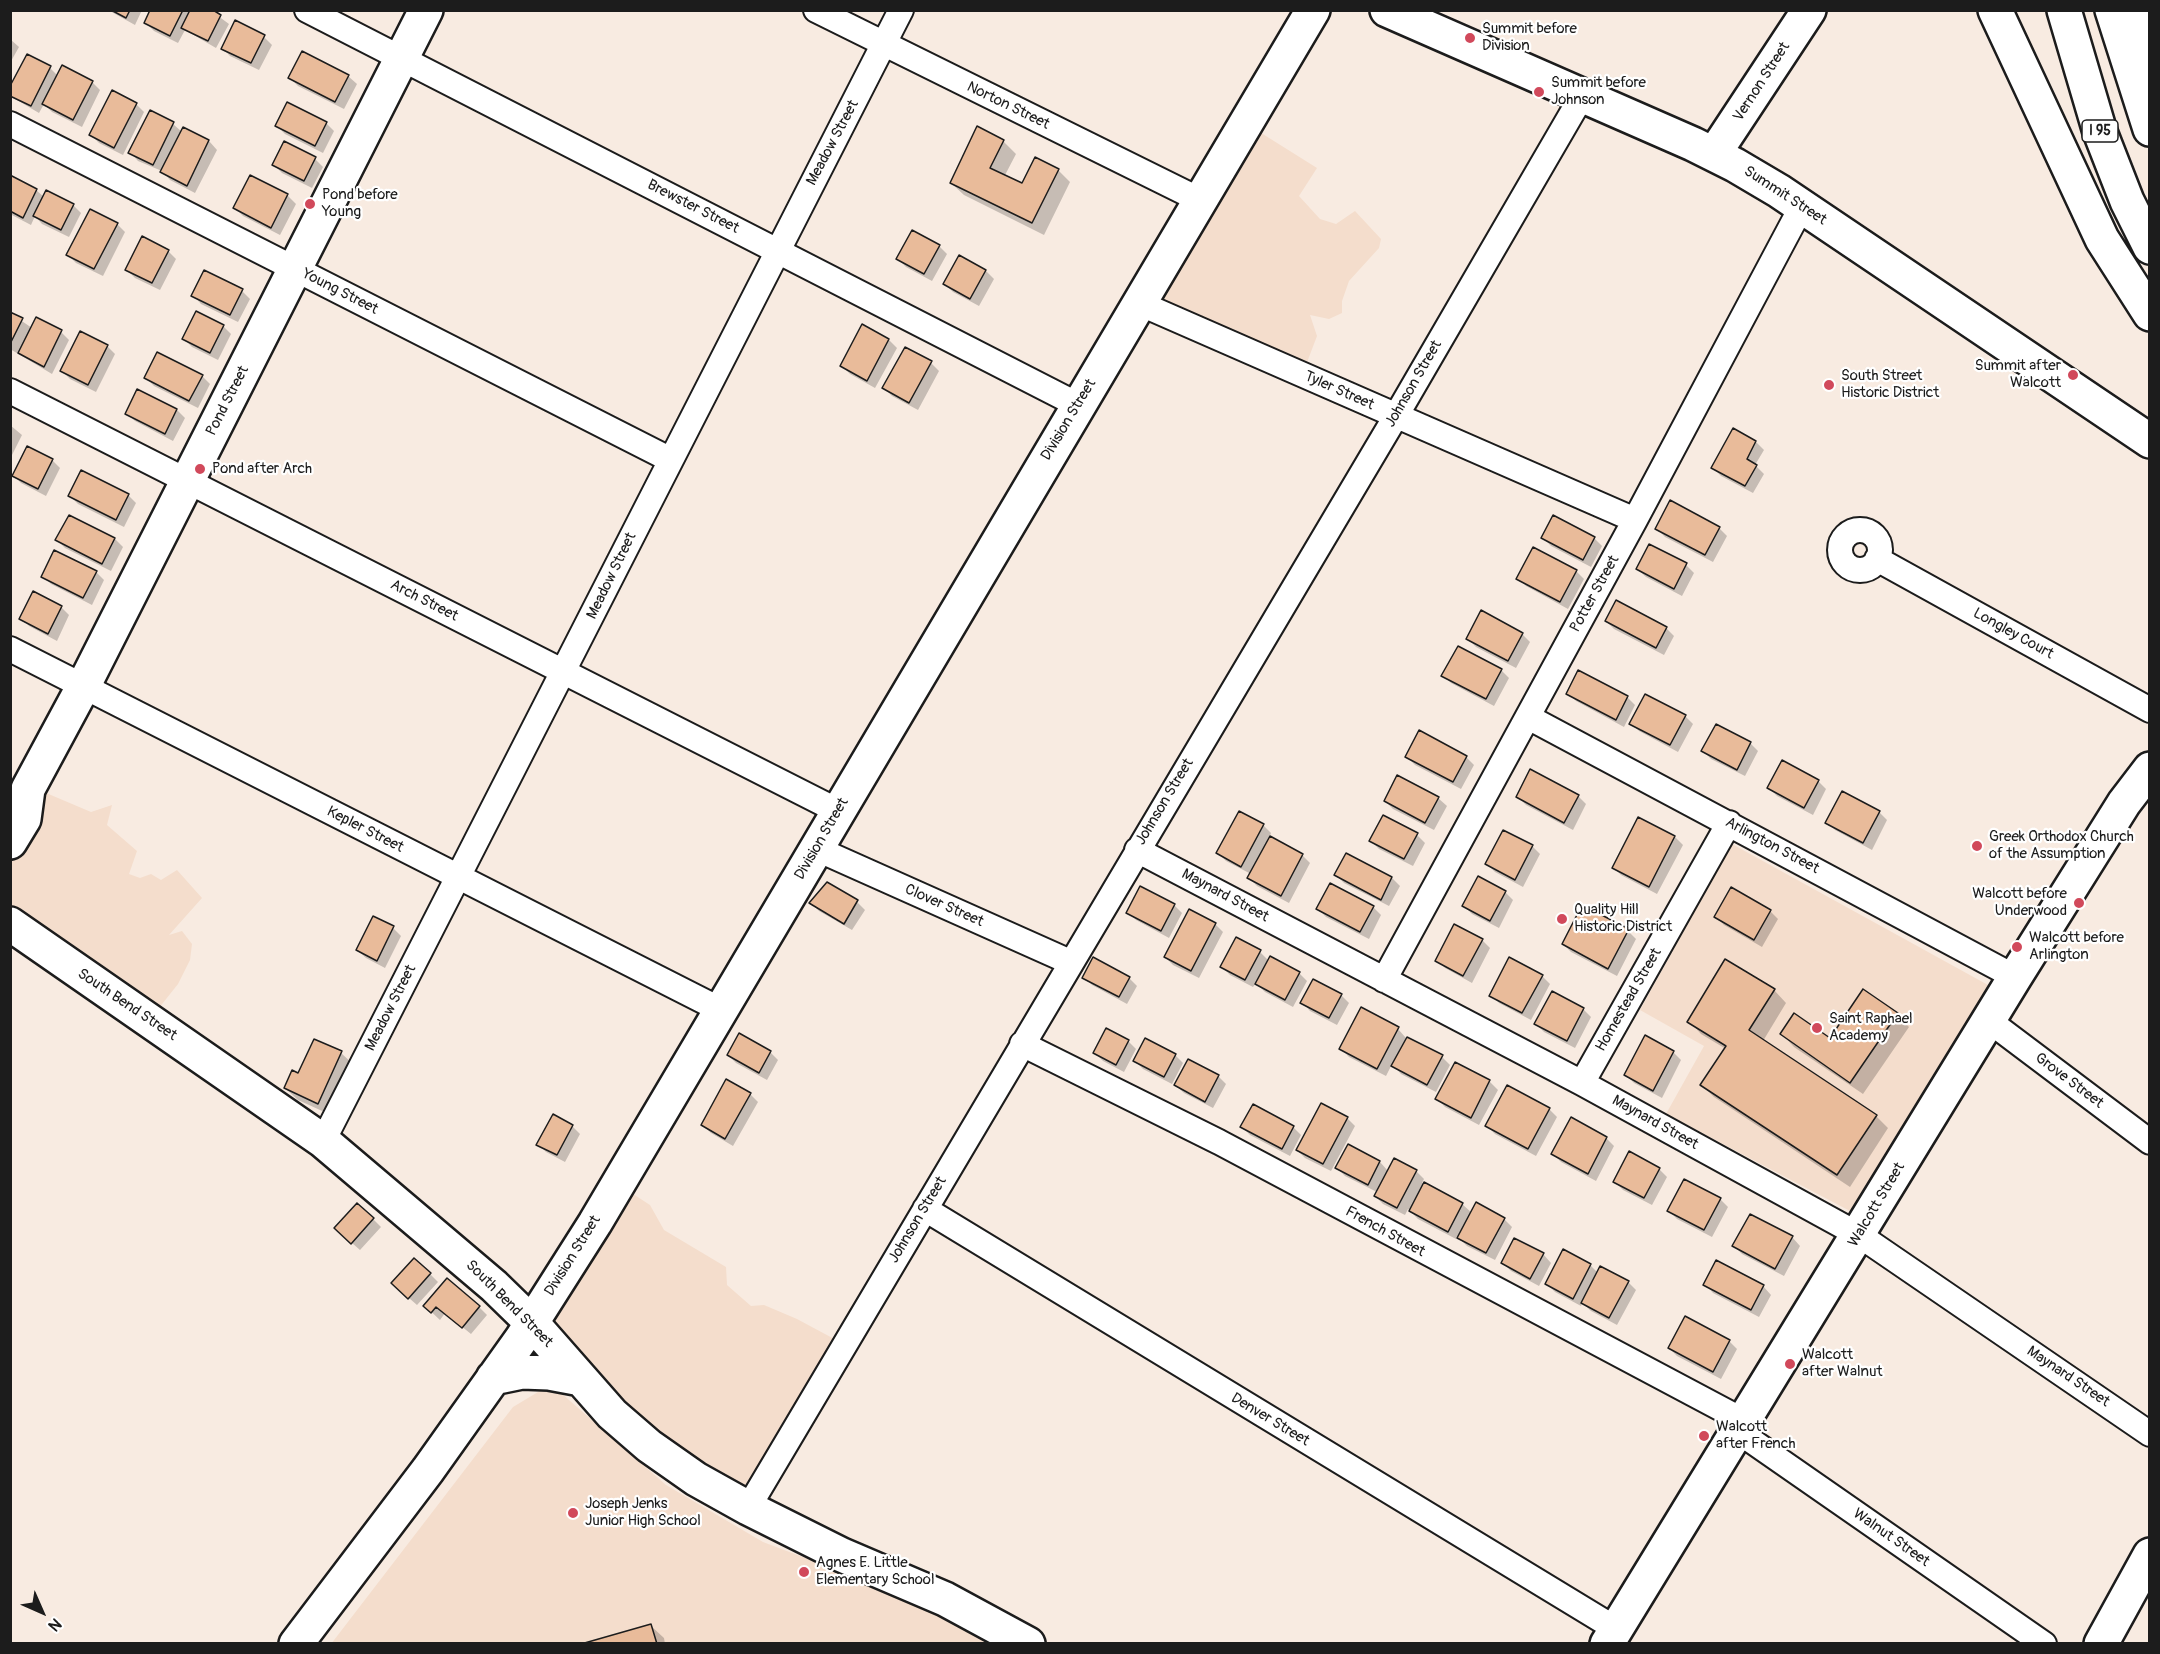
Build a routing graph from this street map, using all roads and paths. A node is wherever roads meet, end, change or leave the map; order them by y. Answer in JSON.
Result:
{"nodes":[{"id":1,"x":307,"y":10,"type":"edge"},
{"id":2,"x":426,"y":10,"type":"edge"},
{"id":3,"x":816,"y":10,"type":"edge"},
{"id":4,"x":901,"y":10,"type":"edge"},
{"id":5,"x":1313,"y":10,"type":"edge"},
{"id":6,"x":1387,"y":10,"type":"edge"},
{"id":7,"x":1809,"y":10,"type":"edge"},
{"id":8,"x":1977,"y":10,"type":"edge"},
{"id":9,"x":2064,"y":10,"type":"edge"},
{"id":10,"x":2112,"y":10,"type":"edge"},
{"id":11,"x":2131,"y":10,"type":"edge"},
{"id":12,"x":2000,"y":25,"type":"edge"},
{"id":13,"x":884,"y":46,"type":"junction"},
{"id":14,"x":2150,"y":52,"type":"edge"},
{"id":15,"x":402,"y":59,"type":"junction"},
{"id":16,"x":1582,"y":96,"type":"junction"},
{"id":17,"x":10,"y":124,"type":"edge"},
{"id":18,"x":2150,"y":129,"type":"edge"},
{"id":19,"x":1714,"y":154,"type":"junction"},
{"id":20,"x":1200,"y":200,"type":"junction"},
{"id":21,"x":1802,"y":206,"type":"junction"},
{"id":22,"x":2150,"y":247,"type":"edge"},
{"id":23,"x":776,"y":250,"type":"junction"},
{"id":24,"x":295,"y":269,"type":"junction"},
{"id":25,"x":1141,"y":304,"type":"junction"},
{"id":26,"x":2150,"y":314,"type":"edge"},
{"id":27,"x":10,"y":391,"type":"edge"},
{"id":28,"x":1078,"y":405,"type":"junction"},
{"id":29,"x":1396,"y":416,"type":"junction"},
{"id":30,"x":2150,"y":441,"type":"edge"},
{"id":31,"x":669,"y":459,"type":"junction"},
{"id":32,"x":188,"y":479,"type":"junction"},
{"id":33,"x":1635,"y":520,"type":"junction"},
{"id":34,"x":1878,"y":559,"type":"dead end"},
{"id":35,"x":10,"y":649,"type":"edge"},
{"id":36,"x":564,"y":671,"type":"junction"},
{"id":37,"x":84,"y":685,"type":"junction"},
{"id":38,"x":2150,"y":710,"type":"edge"},
{"id":39,"x":1528,"y":717,"type":"junction"},
{"id":40,"x":2150,"y":769,"type":"edge"},
{"id":41,"x":16,"y":785,"type":"edge"},
{"id":42,"x":838,"y":811,"type":"junction"},
{"id":43,"x":1729,"y":823,"type":"junction"},
{"id":44,"x":10,"y":842,"type":"edge"},
{"id":45,"x":817,"y":849,"type":"junction"},
{"id":46,"x":1137,"y":850,"type":"junction"},
{"id":47,"x":458,"y":877,"type":"junction"},
{"id":48,"x":10,"y":924,"type":"edge"},
{"id":49,"x":1071,"y":962,"type":"junction"},
{"id":50,"x":2015,"y":977,"type":"junction"},
{"id":51,"x":1384,"y":980,"type":"junction"},
{"id":52,"x":719,"y":1009,"type":"junction"},
{"id":53,"x":1988,"y":1020,"type":"junction"},
{"id":54,"x":1022,"y":1044,"type":"junction"},
{"id":55,"x":1582,"y":1083,"type":"junction"},
{"id":56,"x":323,"y":1141,"type":"junction"},
{"id":57,"x":2150,"y":1142,"type":"edge"},
{"id":58,"x":925,"y":1209,"type":"junction"},
{"id":59,"x":1859,"y":1235,"type":"junction"},
{"id":60,"x":532,"y":1323,"type":"junction"},
{"id":61,"x":493,"y":1378,"type":"junction"},
{"id":62,"x":581,"y":1379,"type":"junction"},
{"id":63,"x":1741,"y":1428,"type":"junction"},
{"id":64,"x":2150,"y":1434,"type":"edge"},
{"id":65,"x":748,"y":1508,"type":"junction"},
{"id":66,"x":2150,"y":1556,"type":"edge"},
{"id":67,"x":1611,"y":1639,"type":"edge"},
{"id":68,"x":296,"y":1644,"type":"edge"},
{"id":69,"x":1028,"y":1644,"type":"edge"},
{"id":70,"x":2044,"y":1644,"type":"edge"},
{"id":71,"x":2101,"y":1644,"type":"edge"}],
"edges":[{"from":1,"to":15,"type":"street","name":"Brewster Street"},
{"from":2,"to":15,"type":"main road","name":"Pond Street"},
{"from":3,"to":13,"type":"street","name":"Norton Street"},
{"from":4,"to":13,"type":"street","name":"Meadow Street"},
{"from":5,"to":20,"type":"main road","name":"Division Street"},
{"from":6,"to":16,"type":"main road","name":"Summit Street"},
{"from":7,"to":19,"type":"main road","name":"Vernon Street"},
{"from":8,"to":12,"type":"main road"},
{"from":9,"to":22,"type":"main road","number":"I 95"},
{"from":10,"to":18,"type":"main road"},
{"from":11,"to":14,"type":"main road"},
{"from":12,"to":26,"type":"main road"},
{"from":13,"to":20,"type":"street","name":"Norton Street"},
{"from":13,"to":23,"type":"street","name":"Meadow Street"},
{"from":15,"to":23,"type":"street","name":"Brewster Street"},
{"from":15,"to":24,"type":"main road","name":"Pond Street"},
{"from":16,"to":19,"type":"main road","name":"Summit Street"},
{"from":16,"to":29,"type":"street","name":"Johnson Street"},
{"from":17,"to":24,"type":"street","name":"Young Street"},
{"from":19,"to":21,"type":"main road","name":"Summit Street"},
{"from":20,"to":25,"type":"main road","name":"Division Street"},
{"from":21,"to":30,"type":"main road","name":"Summit Street"},
{"from":21,"to":33,"type":"street","name":"Potter Street"},
{"from":23,"to":28,"type":"street","name":"Brewster Street"},
{"from":23,"to":31,"type":"street","name":"Meadow Street"},
{"from":24,"to":31,"type":"street","name":"Young Street"},
{"from":24,"to":32,"type":"main road","name":"Pond Street"},
{"from":25,"to":28,"type":"main road","name":"Division Street"},
{"from":25,"to":29,"type":"street","name":"Tyler Street"},
{"from":27,"to":32,"type":"street","name":"Arch Street"},
{"from":28,"to":42,"type":"main road","name":"Division Street"},
{"from":29,"to":33,"type":"street","name":"Tyler Street"},
{"from":29,"to":46,"type":"street","name":"Johnson Street"},
{"from":31,"to":36,"type":"street","name":"Meadow Street"},
{"from":32,"to":36,"type":"street","name":"Arch Street"},
{"from":32,"to":37,"type":"main road","name":"Pond Street"},
{"from":33,"to":39,"type":"street","name":"Potter Street"},
{"from":34,"to":38,"type":"street","name":"Longley Court"},
{"from":35,"to":37,"type":"street","name":"Kepler Street"},
{"from":36,"to":42,"type":"street","name":"Arch Street"},
{"from":36,"to":47,"type":"street","name":"Meadow Street"},
{"from":37,"to":41,"type":"main road","name":"Pond Street"},
{"from":37,"to":47,"type":"street","name":"Kepler Street"},
{"from":39,"to":43,"type":"street","name":"Arlington Street"},
{"from":39,"to":51,"type":"street","name":"Potter Street"},
{"from":40,"to":50,"type":"main road","name":"Walcott Street"},
{"from":41,"to":44,"type":"main road","name":"Pond Street"},
{"from":42,"to":45,"type":"main road","name":"Division Street"},
{"from":43,"to":50,"type":"street","name":"Arlington Street"},
{"from":43,"to":55,"type":"street","name":"Homestead Street"},
{"from":45,"to":49,"type":"street","name":"Clover Street"},
{"from":45,"to":52,"type":"main road","name":"Division Street"},
{"from":46,"to":49,"type":"street","name":"Johnson Street"},
{"from":46,"to":51,"type":"street","name":"Maynard Street"},
{"from":47,"to":52,"type":"street","name":"Kepler Street"},
{"from":47,"to":56,"type":"street","name":"Meadow Street"},
{"from":48,"to":56,"type":"main road","name":"South Bend Street"},
{"from":49,"to":54,"type":"street","name":"Johnson Street"},
{"from":50,"to":53,"type":"main road","name":"Walcott Street"},
{"from":51,"to":55,"type":"street","name":"Maynard Street"},
{"from":52,"to":60,"type":"main road","name":"Division Street"},
{"from":53,"to":57,"type":"street","name":"Grove Street"},
{"from":53,"to":59,"type":"main road","name":"Walcott Street"},
{"from":54,"to":58,"type":"street","name":"Johnson Street"},
{"from":54,"to":63,"type":"street","name":"French Street"},
{"from":55,"to":59,"type":"street","name":"Maynard Street"},
{"from":56,"to":60,"type":"main road","name":"South Bend Street"},
{"from":58,"to":65,"type":"street","name":"Johnson Street"},
{"from":58,"to":67,"type":"street","name":"Denver Street"},
{"from":59,"to":63,"type":"main road","name":"Walcott Street"},
{"from":59,"to":64,"type":"street","name":"Maynard Street"},
{"from":60,"to":61,"type":"main road","name":"Division Street"},
{"from":60,"to":62,"type":"main road","name":"South Bend Street"},
{"from":61,"to":62,"type":"main road"},
{"from":61,"to":68,"type":"main road","name":"Division Street"},
{"from":62,"to":65,"type":"main road","name":"South Bend Street"},
{"from":63,"to":67,"type":"main road","name":"Walcott Street"},
{"from":63,"to":70,"type":"street","name":"Walnut Street"},
{"from":65,"to":69,"type":"main road","name":"South Bend Street"},
{"from":66,"to":71,"type":"main road"}]}
